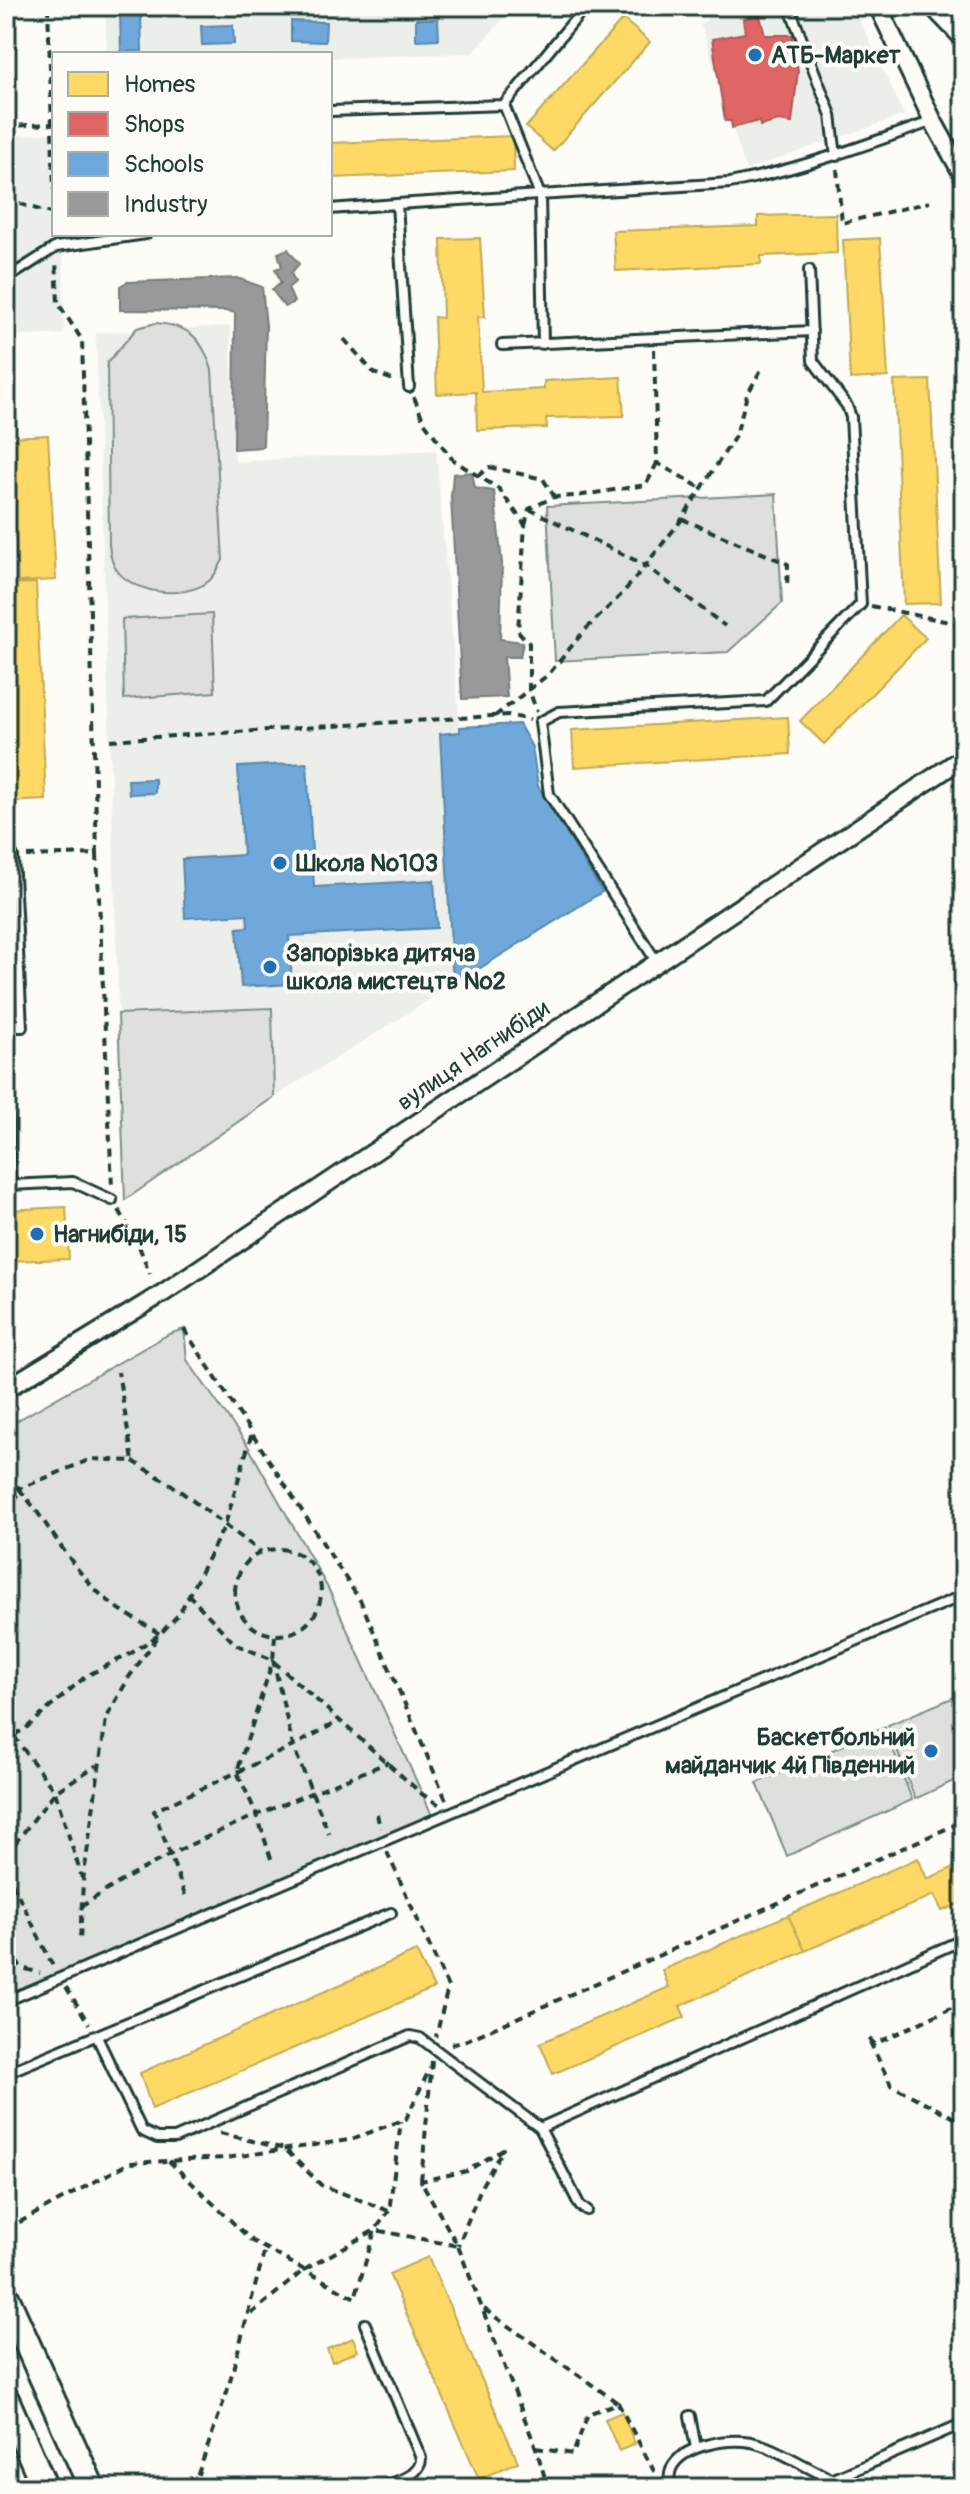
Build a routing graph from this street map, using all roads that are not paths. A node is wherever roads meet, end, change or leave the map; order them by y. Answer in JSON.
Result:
{"nodes":[{"id":1,"x":586,"y":6,"type":"edge"},
{"id":2,"x":789,"y":6,"type":"edge"},
{"id":3,"x":878,"y":6,"type":"edge"},
{"id":4,"x":939,"y":6,"type":"edge"},
{"id":5,"x":964,"y":32,"type":"edge"},
{"id":6,"x":504,"y":105,"type":"junction"},
{"id":7,"x":332,"y":111,"type":"edge"},
{"id":8,"x":933,"y":121,"type":"junction"},
{"id":9,"x":836,"y":156,"type":"junction"},
{"id":10,"x":964,"y":177,"type":"edge"},
{"id":11,"x":540,"y":195,"type":"junction"},
{"id":12,"x":397,"y":204,"type":"junction"},
{"id":13,"x":332,"y":209,"type":"edge"},
{"id":14,"x":132,"y":236,"type":"edge"},
{"id":15,"x":809,"y":270,"type":"dead end"},
{"id":16,"x":6,"y":279,"type":"edge"},
{"id":17,"x":812,"y":331,"type":"junction"},
{"id":18,"x":543,"y":344,"type":"junction"},
{"id":19,"x":502,"y":345,"type":"dead end"},
{"id":20,"x":409,"y":387,"type":"road end"},
{"id":21,"x":964,"y":757,"type":"edge"},
{"id":22,"x":6,"y":843,"type":"edge"},
{"id":23,"x":656,"y":961,"type":"junction"},
{"id":24,"x":6,"y":1027,"type":"edge"},
{"id":25,"x":6,"y":1050,"type":"edge"},
{"id":26,"x":112,"y":1200,"type":"road end"},
{"id":27,"x":6,"y":1389,"type":"edge"},
{"id":28,"x":964,"y":1595,"type":"edge"},
{"id":29,"x":391,"y":1913,"type":"dead end"},
{"id":30,"x":964,"y":1939,"type":"edge"},
{"id":31,"x":6,"y":2001,"type":"edge"},
{"id":32,"x":97,"y":2037,"type":"junction"},
{"id":33,"x":6,"y":2073,"type":"edge"},
{"id":34,"x":540,"y":2128,"type":"junction"},
{"id":35,"x":587,"y":2210,"type":"dead end"},
{"id":36,"x":6,"y":2297,"type":"edge"},
{"id":37,"x":365,"y":2324,"type":"dead end"},
{"id":38,"x":6,"y":2399,"type":"edge"},
{"id":39,"x":690,"y":2416,"type":"dead end"},
{"id":40,"x":964,"y":2423,"type":"edge"},
{"id":41,"x":696,"y":2448,"type":"junction"},
{"id":42,"x":831,"y":2479,"type":"junction"},
{"id":43,"x":45,"y":2488,"type":"edge"},
{"id":44,"x":92,"y":2488,"type":"edge"},
{"id":45,"x":380,"y":2488,"type":"edge"},
{"id":46,"x":669,"y":2488,"type":"edge"},
{"id":47,"x":813,"y":2488,"type":"edge"}],
"edges":[{"from":1,"to":6,"type":"lane"},
{"from":2,"to":9,"type":"lane"},
{"from":3,"to":8,"type":"street"},
{"from":4,"to":5,"type":"main road"},
{"from":6,"to":7,"type":"lane"},
{"from":6,"to":11,"type":"lane"},
{"from":8,"to":9,"type":"lane"},
{"from":8,"to":10,"type":"street"},
{"from":9,"to":11,"type":"lane"},
{"from":11,"to":12,"type":"lane"},
{"from":11,"to":18,"type":"lane"},
{"from":12,"to":13,"type":"lane"},
{"from":12,"to":20,"type":"lane"},
{"from":14,"to":16,"type":"lane"},
{"from":15,"to":17,"type":"lane"},
{"from":17,"to":18,"type":"lane"},
{"from":17,"to":23,"type":"lane"},
{"from":18,"to":19,"type":"lane"},
{"from":21,"to":23,"type":"street","name":"вулиця Нагнибіди"},
{"from":22,"to":24,"type":"lane"},
{"from":23,"to":27,"type":"street","name":"вулиця Нагнибіди"},
{"from":25,"to":26,"type":"lane"},
{"from":28,"to":31,"type":"lane"},
{"from":29,"to":32,"type":"lane"},
{"from":30,"to":34,"type":"lane"},
{"from":32,"to":33,"type":"lane"},
{"from":32,"to":34,"type":"lane"},
{"from":34,"to":35,"type":"lane"},
{"from":36,"to":44,"type":"street"},
{"from":37,"to":45,"type":"lane"},
{"from":38,"to":43,"type":"street"},
{"from":39,"to":41,"type":"lane"},
{"from":40,"to":42,"type":"lane"},
{"from":41,"to":42,"type":"lane"},
{"from":41,"to":46,"type":"lane"},
{"from":42,"to":47,"type":"lane"}]}
